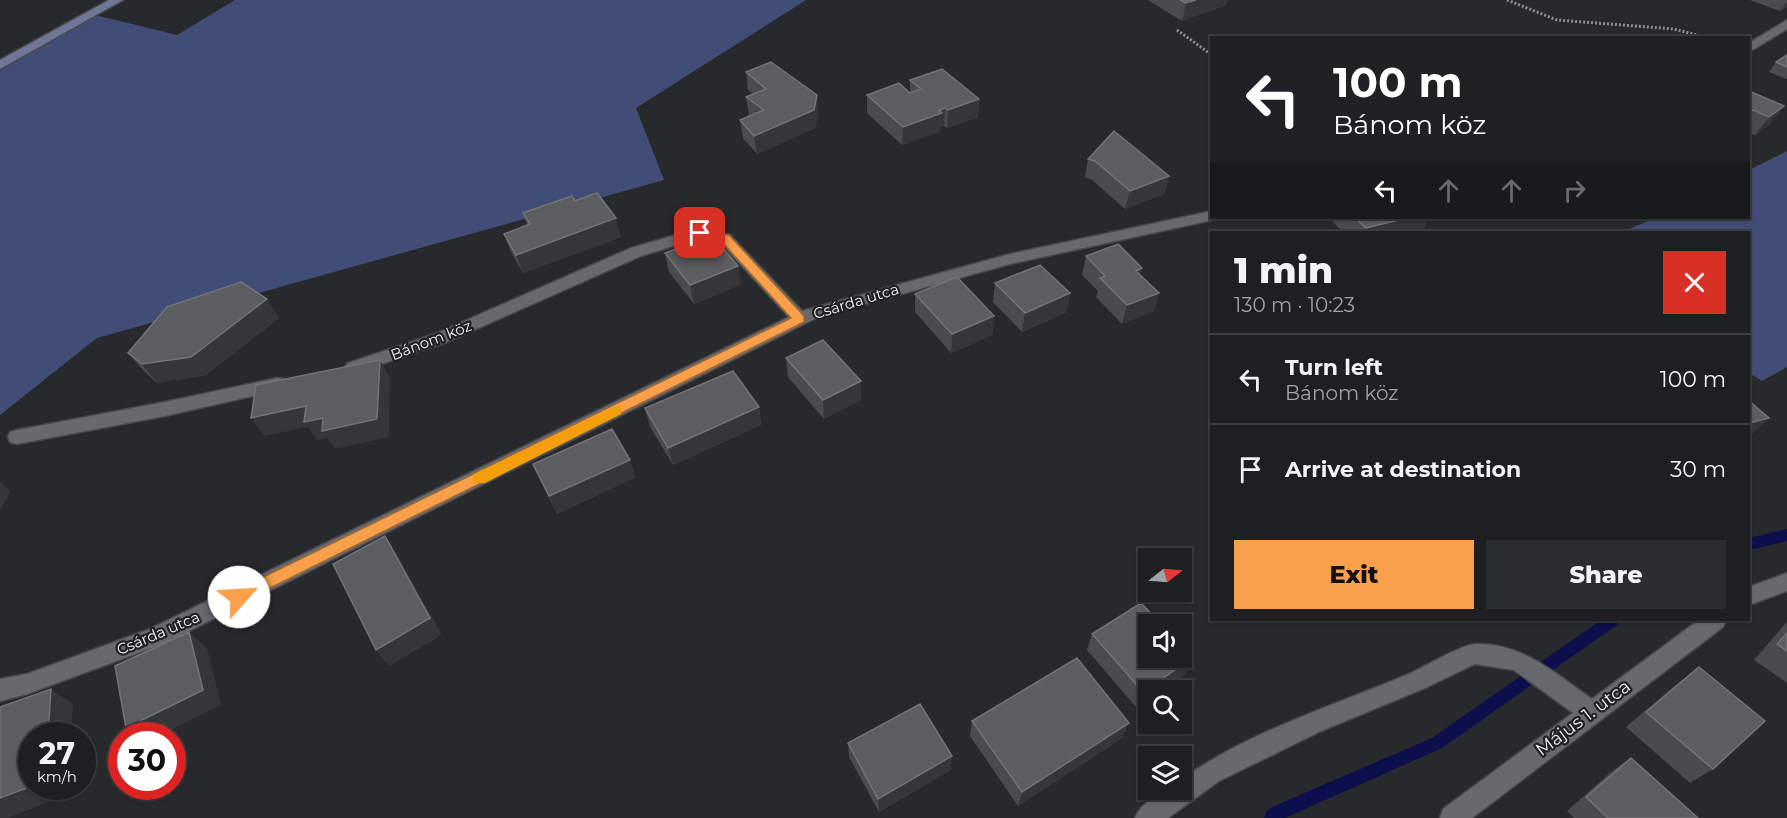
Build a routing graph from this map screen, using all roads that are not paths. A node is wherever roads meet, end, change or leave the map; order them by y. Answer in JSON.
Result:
{"nodes":[{"id":1,"x":117,"y":0,"type":"edge"},
{"id":2,"x":1787,"y":24,"type":"edge"},
{"id":3,"x":1750,"y":47,"type":"edge"},
{"id":4,"x":0,"y":65,"type":"edge"},
{"id":5,"x":1210,"y":216,"type":"edge"},
{"id":6,"x":800,"y":319,"type":"junction"},
{"id":7,"x":336,"y":371,"type":"edge"},
{"id":8,"x":290,"y":381,"type":"edge"},
{"id":9,"x":17,"y":437,"type":"dead end"},
{"id":10,"x":1787,"y":582,"type":"edge"},
{"id":11,"x":1750,"y":596,"type":"edge"},
{"id":12,"x":1714,"y":621,"type":"edge"},
{"id":13,"x":0,"y":690,"type":"edge"},
{"id":14,"x":1591,"y":712,"type":"junction"},
{"id":15,"x":1147,"y":818,"type":"edge"},
{"id":16,"x":1452,"y":818,"type":"edge"}],
"edges":[{"from":1,"to":4,"type":"street"},
{"from":2,"to":3,"type":"street"},
{"from":5,"to":6,"type":"street","name":"Csárda utca"},
{"from":6,"to":7,"type":"street","name":"Bánom köz"},
{"from":6,"to":13,"type":"street","name":"Csárda utca"},
{"from":8,"to":9,"type":"street"},
{"from":10,"to":11,"type":"street"},
{"from":12,"to":14,"type":"street","name":"Május 1. utca"},
{"from":14,"to":15,"type":"street"},
{"from":14,"to":16,"type":"street","name":"Május 1. utca"}]}
